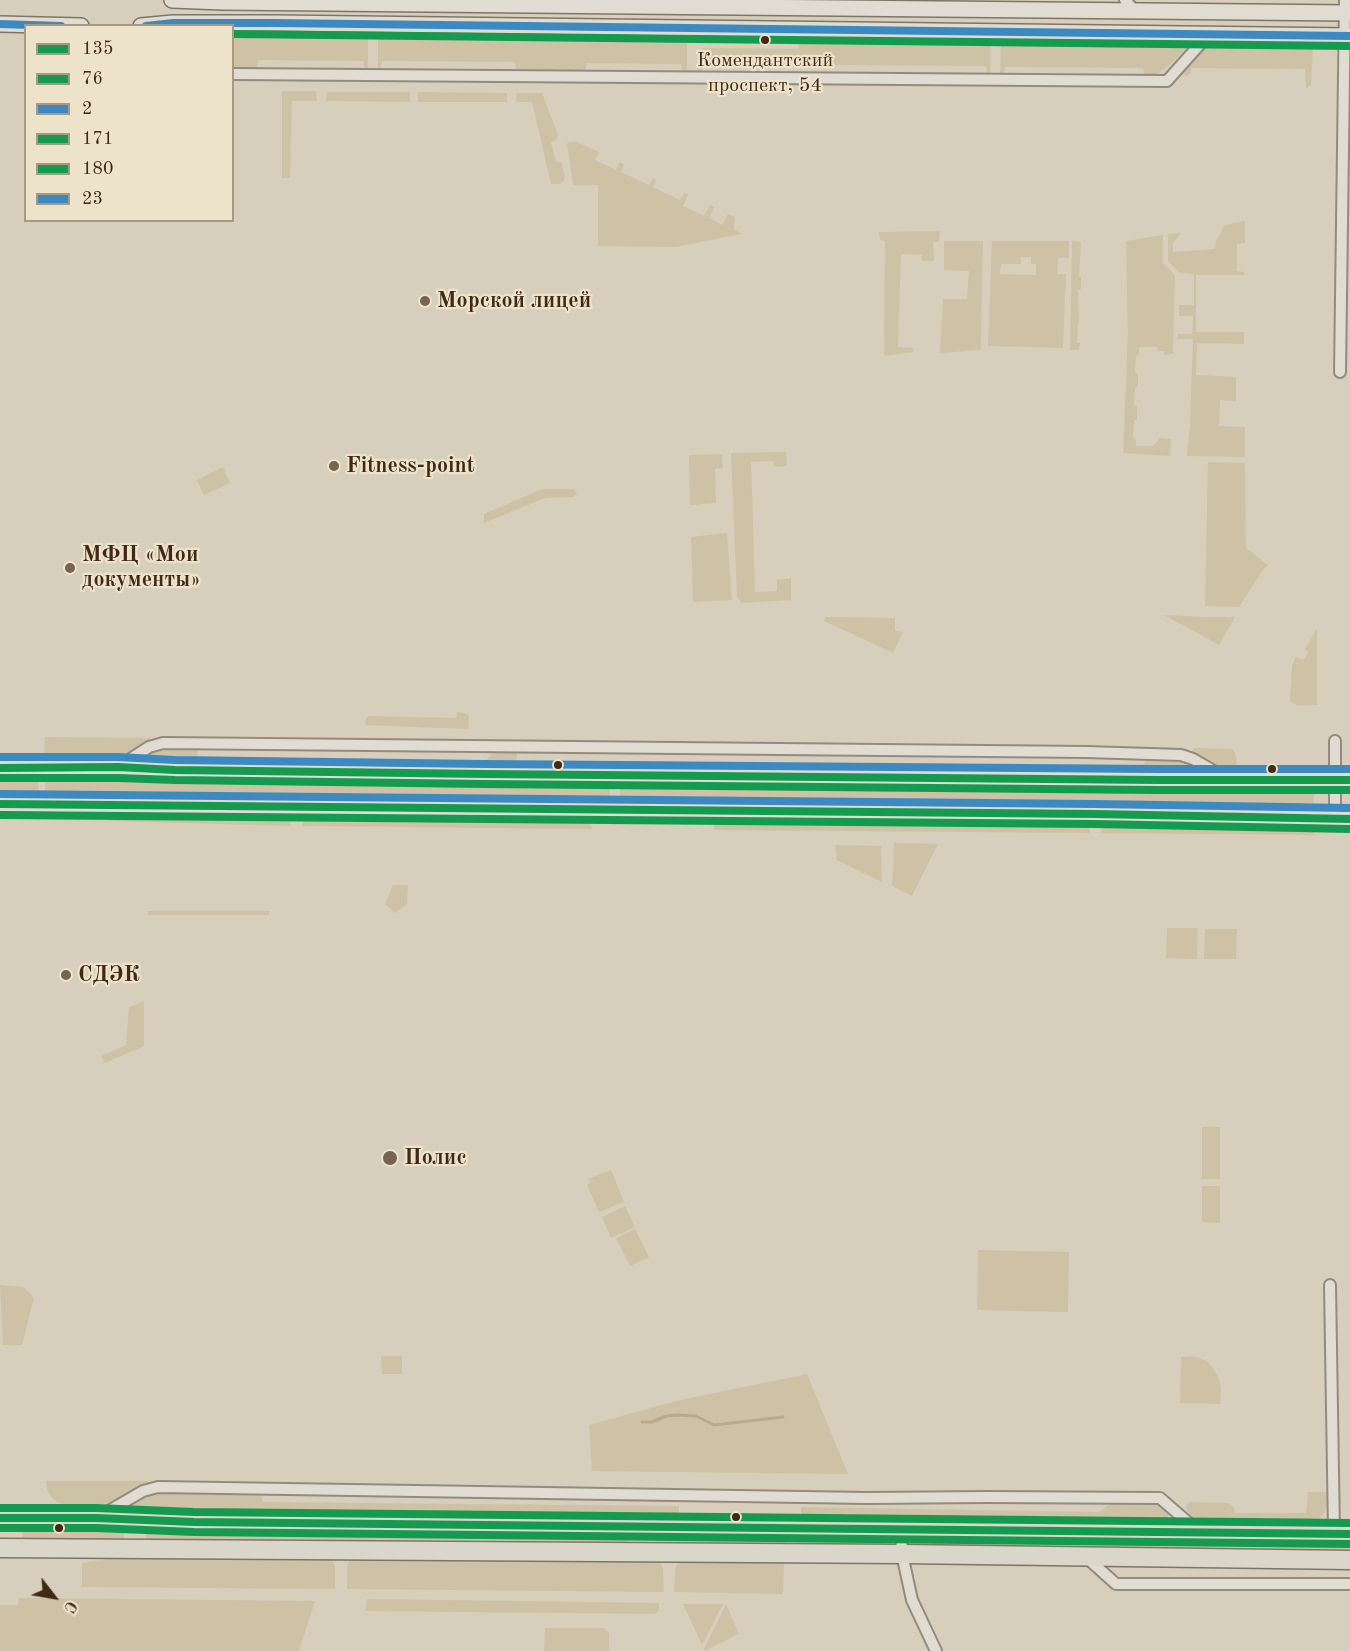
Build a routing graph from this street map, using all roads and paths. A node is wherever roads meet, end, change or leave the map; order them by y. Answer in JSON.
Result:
{"nodes":[{"id":1,"x":172,"y":0,"type":"edge"},
{"id":2,"x":316,"y":2,"type":"edge"},
{"id":3,"x":346,"y":2,"type":"edge"},
{"id":4,"x":468,"y":2,"type":"edge"},
{"id":5,"x":1130,"y":5,"type":"edge"},
{"id":6,"x":1346,"y":9,"type":"edge"},
{"id":7,"x":0,"y":24,"type":"edge"},
{"id":8,"x":162,"y":24,"type":"edge"},
{"id":9,"x":24,"y":25,"type":"edge"},
{"id":10,"x":1210,"y":33,"type":"junction"},
{"id":11,"x":1347,"y":36,"type":"edge"},
{"id":12,"x":234,"y":74,"type":"edge"},
{"id":13,"x":1340,"y":372,"type":"dead end"},
{"id":14,"x":1335,"y":741,"type":"dead end"},
{"id":15,"x":118,"y":767,"type":"junction"},
{"id":16,"x":0,"y":768,"type":"edge"},
{"id":17,"x":1229,"y":779,"type":"junction"},
{"id":18,"x":1334,"y":779,"type":"junction"},
{"id":19,"x":1350,"y":780,"type":"edge"},
{"id":20,"x":0,"y":804,"type":"edge"},
{"id":21,"x":1342,"y":819,"type":"edge"},
{"id":22,"x":1330,"y":1285,"type":"dead end"},
{"id":23,"x":0,"y":1518,"type":"edge"},
{"id":24,"x":96,"y":1518,"type":"junction"},
{"id":25,"x":143,"y":1520,"type":"junction"},
{"id":26,"x":634,"y":1526,"type":"junction"},
{"id":27,"x":901,"y":1528,"type":"junction"},
{"id":28,"x":1198,"y":1532,"type":"junction"},
{"id":29,"x":1342,"y":1534,"type":"edge"},
{"id":30,"x":0,"y":1548,"type":"edge"},
{"id":31,"x":142,"y":1548,"type":"junction"},
{"id":32,"x":635,"y":1552,"type":"junction"},
{"id":33,"x":902,"y":1554,"type":"junction"},
{"id":34,"x":1087,"y":1558,"type":"junction"},
{"id":35,"x":1350,"y":1560,"type":"edge"},
{"id":36,"x":1350,"y":1584,"type":"edge"},
{"id":37,"x":936,"y":1651,"type":"edge"}],
"edges":[{"from":1,"to":2,"type":"street"},
{"from":2,"to":3,"type":"street"},
{"from":3,"to":4,"type":"street"},
{"from":4,"to":5,"type":"street"},
{"from":5,"to":6,"type":"street"},
{"from":6,"to":11,"type":"street"},
{"from":7,"to":9,"type":"street"},
{"from":8,"to":10,"type":"street"},
{"from":10,"to":11,"type":"street"},
{"from":10,"to":12,"type":"street"},
{"from":11,"to":13,"type":"street"},
{"from":14,"to":18,"type":"street"},
{"from":15,"to":16,"type":"street"},
{"from":15,"to":17,"type":"street"},
{"from":15,"to":17,"type":"street"},
{"from":17,"to":18,"type":"street"},
{"from":18,"to":19,"type":"street"},
{"from":18,"to":21,"type":"street"},
{"from":20,"to":21,"type":"street"},
{"from":22,"to":29,"type":"street"},
{"from":23,"to":24,"type":"main road"},
{"from":24,"to":25,"type":"main road"},
{"from":24,"to":28,"type":"street"},
{"from":25,"to":26,"type":"main road"},
{"from":25,"to":31,"type":"main road"},
{"from":26,"to":27,"type":"main road"},
{"from":26,"to":32,"type":"main road"},
{"from":27,"to":28,"type":"main road"},
{"from":27,"to":33,"type":"street"},
{"from":28,"to":29,"type":"main road"},
{"from":30,"to":31,"type":"main road"},
{"from":31,"to":32,"type":"main road"},
{"from":32,"to":33,"type":"main road"},
{"from":33,"to":34,"type":"main road"},
{"from":33,"to":37,"type":"street"},
{"from":34,"to":35,"type":"main road"},
{"from":34,"to":36,"type":"street"}]}
